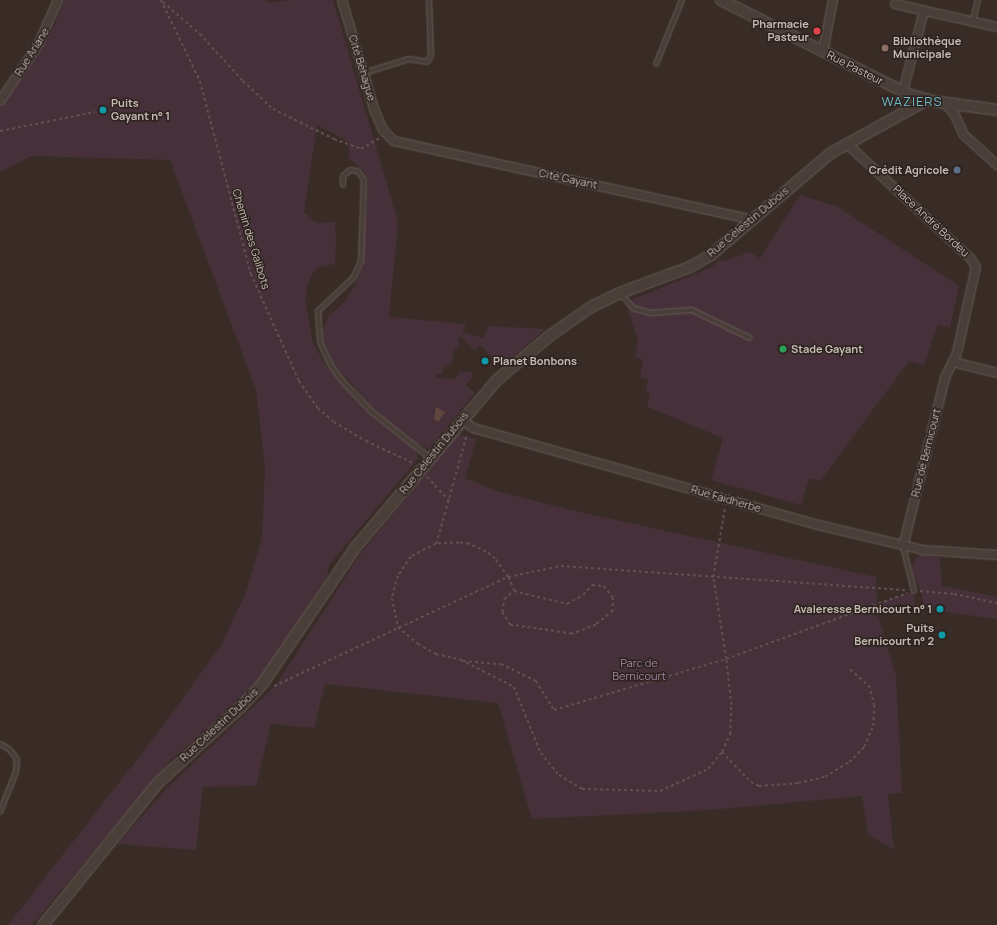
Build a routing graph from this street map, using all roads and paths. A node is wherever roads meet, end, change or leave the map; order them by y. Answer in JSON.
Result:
{"nodes":[{"id":1,"x":58,"y":0,"type":"edge"},
{"id":2,"x":161,"y":0,"type":"edge"},
{"id":3,"x":342,"y":0,"type":"edge"},
{"id":4,"x":429,"y":0,"type":"edge"},
{"id":5,"x":682,"y":0,"type":"edge"},
{"id":6,"x":721,"y":0,"type":"edge"},
{"id":7,"x":833,"y":0,"type":"edge"},
{"id":8,"x":978,"y":0,"type":"edge"},
{"id":9,"x":895,"y":4,"type":"dead end"},
{"id":10,"x":924,"y":11,"type":"junction"},
{"id":11,"x":973,"y":22,"type":"junction"},
{"id":12,"x":997,"y":27,"type":"edge"},
{"id":13,"x":823,"y":52,"type":"junction"},
{"id":14,"x":656,"y":64,"type":"dead end"},
{"id":15,"x":364,"y":74,"type":"junction"},
{"id":16,"x":903,"y":92,"type":"junction"},
{"id":17,"x":0,"y":100,"type":"edge"},
{"id":18,"x":928,"y":100,"type":"junction"},
{"id":19,"x":943,"y":102,"type":"junction"},
{"id":20,"x":997,"y":110,"type":"edge"},
{"id":21,"x":95,"y":112,"type":"dead end"},
{"id":22,"x":0,"y":132,"type":"edge"},
{"id":23,"x":386,"y":134,"type":"junction"},
{"id":24,"x":847,"y":144,"type":"junction"},
{"id":25,"x":997,"y":164,"type":"edge"},
{"id":26,"x":343,"y":185,"type":"dead end"},
{"id":27,"x":752,"y":220,"type":"junction"},
{"id":28,"x":620,"y":293,"type":"junction"},
{"id":29,"x":750,"y":338,"type":"dead end"},
{"id":30,"x":953,"y":362,"type":"junction"},
{"id":31,"x":997,"y":373,"type":"edge"},
{"id":32,"x":461,"y":419,"type":"junction"},
{"id":33,"x":473,"y":428,"type":"junction"},
{"id":34,"x":430,"y":458,"type":"junction"},
{"id":35,"x":421,"y":469,"type":"junction"},
{"id":36,"x":726,"y":500,"type":"junction"},
{"id":37,"x":450,"y":502,"type":"junction"},
{"id":38,"x":436,"y":544,"type":"junction"},
{"id":39,"x":903,"y":546,"type":"junction"},
{"id":40,"x":997,"y":555,"type":"edge"},
{"id":41,"x":508,"y":577,"type":"junction"},
{"id":42,"x":713,"y":577,"type":"junction"},
{"id":43,"x":514,"y":591,"type":"junction"},
{"id":44,"x":914,"y":591,"type":"junction"},
{"id":45,"x":997,"y":603,"type":"edge"},
{"id":46,"x":398,"y":627,"type":"junction"},
{"id":47,"x":726,"y":659,"type":"junction"},
{"id":48,"x":461,"y":660,"type":"junction"},
{"id":49,"x":849,"y":669,"type":"dead end"},
{"id":50,"x":258,"y":689,"type":"junction"},
{"id":51,"x":0,"y":744,"type":"edge"},
{"id":52,"x":722,"y":752,"type":"junction"},
{"id":53,"x":0,"y":812,"type":"edge"},
{"id":54,"x":43,"y":925,"type":"edge"}],
"edges":[{"from":1,"to":17,"type":"street","name":"Rue Ariane"},
{"from":2,"to":23,"type":"path"},
{"from":2,"to":35,"type":"path","name":"Chemin des Galibots"},
{"from":3,"to":15,"type":"street","name":"Cité Béhague"},
{"from":4,"to":15,"type":"lane"},
{"from":5,"to":14,"type":"lane"},
{"from":6,"to":13,"type":"street","name":"Rue Pasteur"},
{"from":7,"to":13,"type":"street"},
{"from":8,"to":11,"type":"lane"},
{"from":9,"to":10,"type":"street"},
{"from":10,"to":11,"type":"street"},
{"from":10,"to":16,"type":"street"},
{"from":11,"to":12,"type":"street"},
{"from":13,"to":16,"type":"street","name":"Rue Pasteur"},
{"from":15,"to":23,"type":"street","name":"Cité Béhague"},
{"from":16,"to":18,"type":"street","name":"Rue Pasteur"},
{"from":18,"to":19,"type":"street","name":"Rue Pasteur"},
{"from":18,"to":24,"type":"street","name":"Rue Célestin Dubois"},
{"from":19,"to":20,"type":"street","name":"Rue Pasteur"},
{"from":19,"to":25,"type":"street"},
{"from":21,"to":22,"type":"path"},
{"from":23,"to":27,"type":"street","name":"Cité Gayant"},
{"from":24,"to":27,"type":"street","name":"Rue Célestin Dubois"},
{"from":24,"to":30,"type":"street","name":"Place André Bordeu"},
{"from":26,"to":34,"type":"lane"},
{"from":27,"to":28,"type":"street","name":"Rue Célestin Dubois"},
{"from":28,"to":29,"type":"lane"},
{"from":28,"to":32,"type":"street","name":"Rue Célestin Dubois"},
{"from":30,"to":31,"type":"street"},
{"from":30,"to":39,"type":"street","name":"Rue de Bernicourt"},
{"from":32,"to":33,"type":"street","name":"Rue Faidherbe"},
{"from":32,"to":34,"type":"street","name":"Rue Célestin Dubois"},
{"from":33,"to":36,"type":"street","name":"Rue Faidherbe"},
{"from":33,"to":37,"type":"path"},
{"from":34,"to":35,"type":"street","name":"Rue Célestin Dubois"},
{"from":35,"to":37,"type":"path"},
{"from":35,"to":50,"type":"street","name":"Rue Célestin Dubois"},
{"from":36,"to":39,"type":"street","name":"Rue Faidherbe"},
{"from":36,"to":42,"type":"path"},
{"from":37,"to":38,"type":"path"},
{"from":38,"to":41,"type":"path"},
{"from":38,"to":46,"type":"path"},
{"from":39,"to":40,"type":"street","name":"Rue Faidherbe"},
{"from":39,"to":44,"type":"lane"},
{"from":41,"to":42,"type":"path"},
{"from":41,"to":43,"type":"path"},
{"from":41,"to":46,"type":"path"},
{"from":42,"to":44,"type":"path"},
{"from":42,"to":47,"type":"path"},
{"from":43,"to":43,"type":"path"},
{"from":44,"to":45,"type":"path"},
{"from":44,"to":47,"type":"path"},
{"from":46,"to":48,"type":"path"},
{"from":46,"to":50,"type":"path"},
{"from":47,"to":48,"type":"path"},
{"from":47,"to":52,"type":"path"},
{"from":48,"to":52,"type":"path"},
{"from":49,"to":52,"type":"path"},
{"from":50,"to":54,"type":"street","name":"Rue Célestin Dubois"},
{"from":51,"to":53,"type":"lane"}]}
